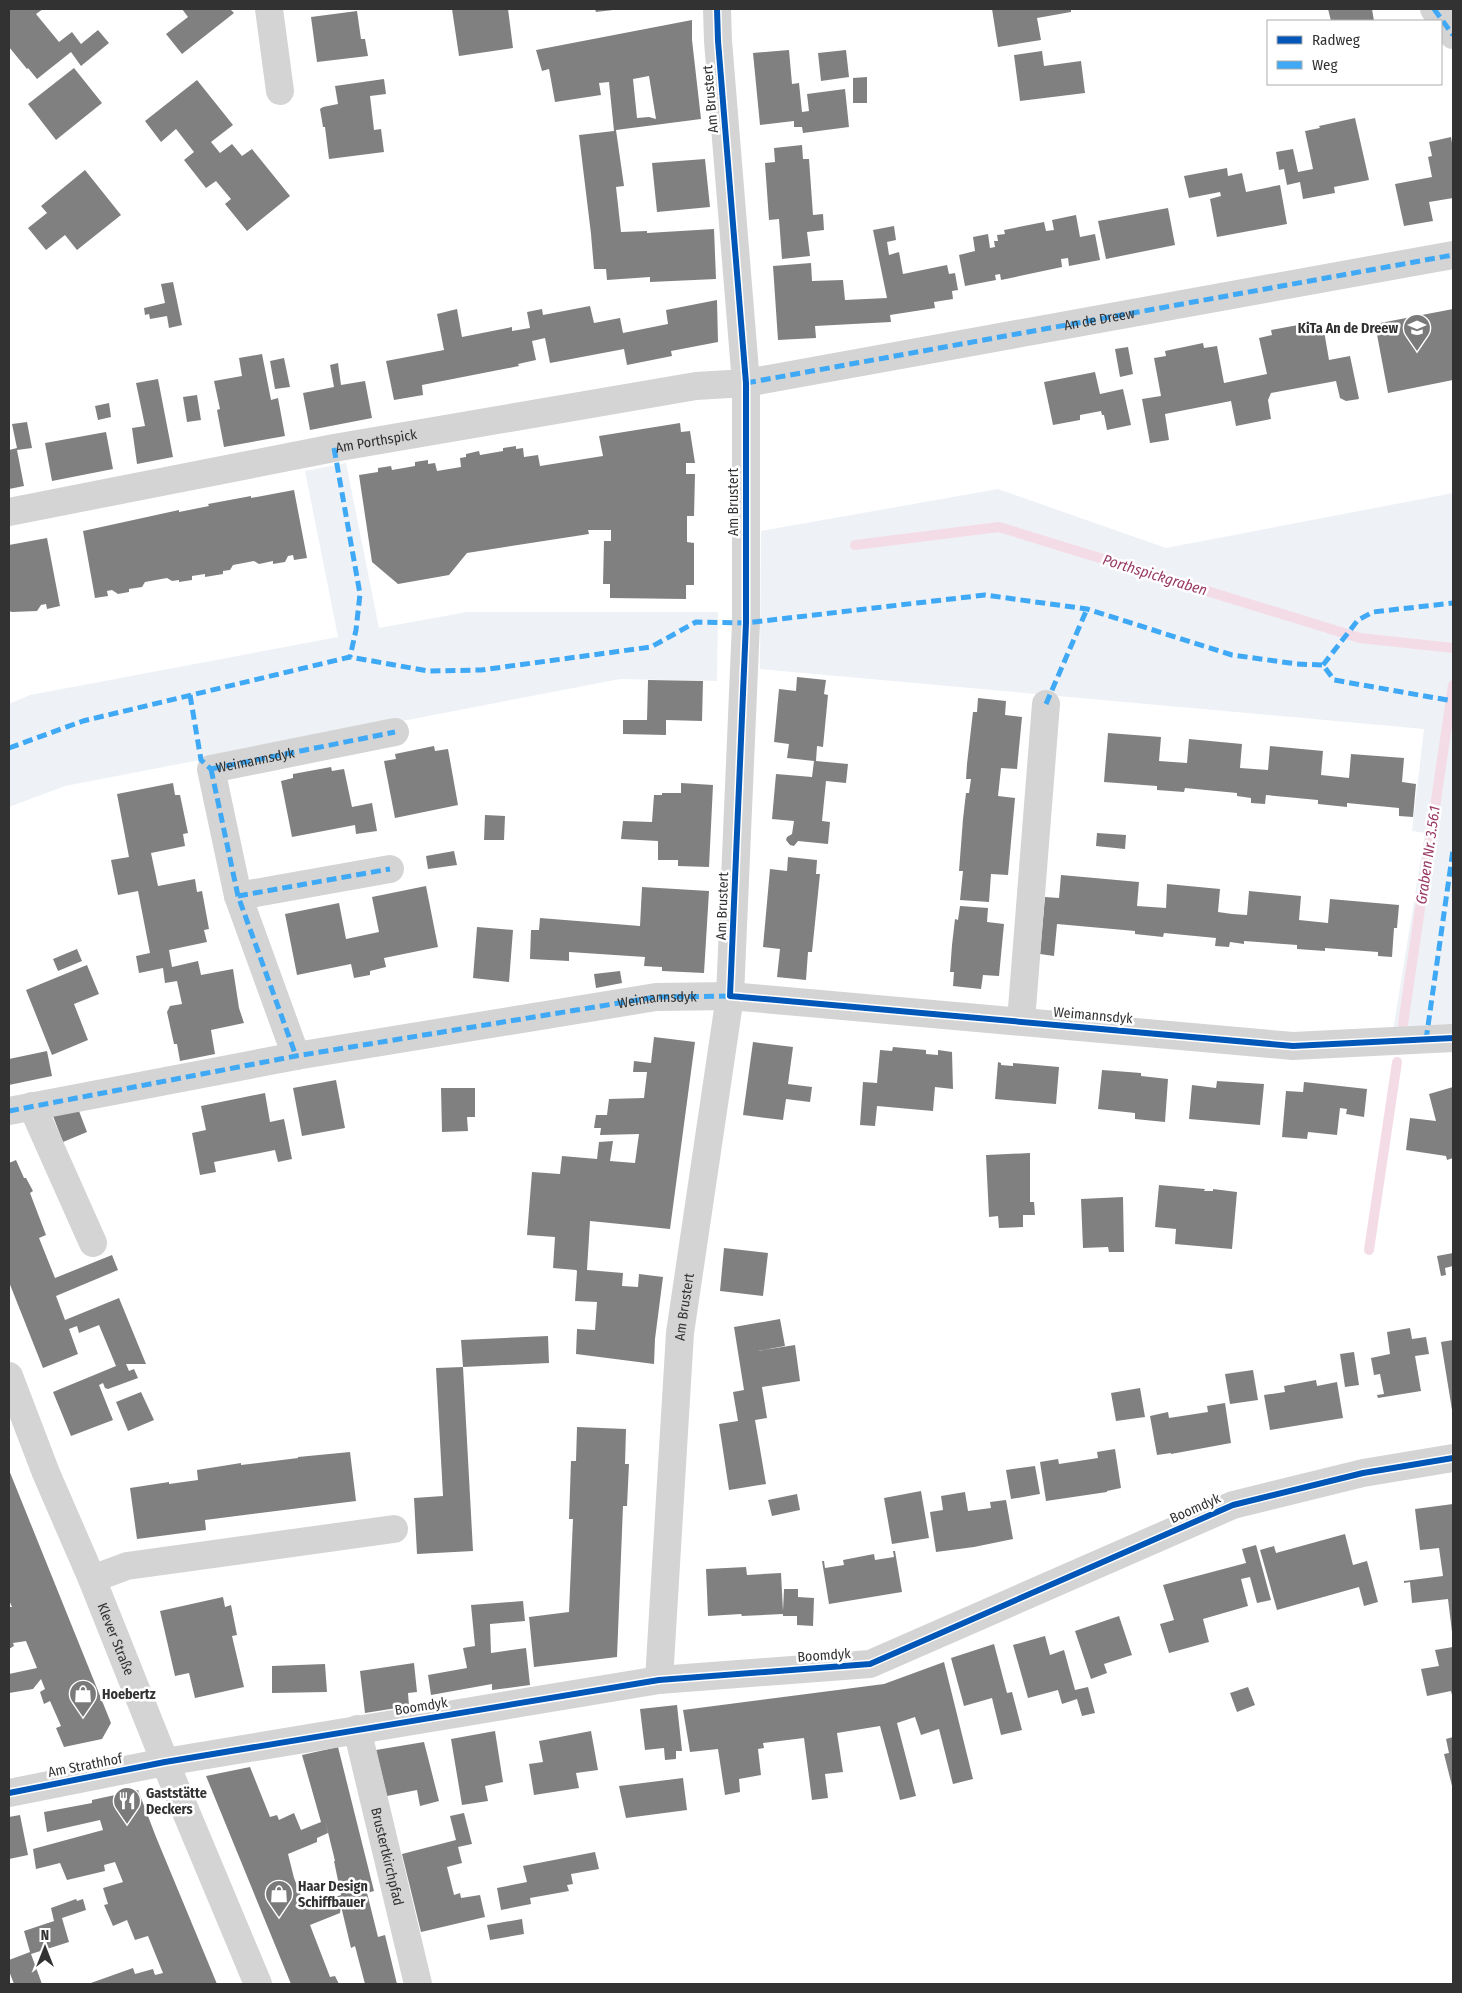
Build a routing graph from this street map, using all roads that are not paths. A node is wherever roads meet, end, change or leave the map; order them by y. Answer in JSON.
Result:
{"nodes":[{"id":1,"x":269,"y":9,"type":"edge"},
{"id":2,"x":718,"y":9,"type":"edge"},
{"id":3,"x":1434,"y":9,"type":"edge"},
{"id":4,"x":1453,"y":35,"type":"edge"},
{"id":5,"x":280,"y":91,"type":"dead end"},
{"id":6,"x":1453,"y":256,"type":"edge"},
{"id":7,"x":746,"y":383,"type":"junction"},
{"id":8,"x":9,"y":512,"type":"edge"},
{"id":9,"x":1046,"y":704,"type":"dead end"},
{"id":10,"x":395,"y":732,"type":"dead end"},
{"id":11,"x":390,"y":869,"type":"dead end"},
{"id":12,"x":238,"y":896,"type":"junction"},
{"id":13,"x":730,"y":996,"type":"junction"},
{"id":14,"x":1021,"y":1021,"type":"junction"},
{"id":15,"x":1453,"y":1038,"type":"edge"},
{"id":16,"x":296,"y":1056,"type":"junction"},
{"id":17,"x":20,"y":1108,"type":"edge"},
{"id":18,"x":94,"y":1242,"type":"dead end"},
{"id":19,"x":9,"y":1376,"type":"edge"},
{"id":20,"x":1453,"y":1458,"type":"edge"},
{"id":21,"x":394,"y":1529,"type":"dead end"},
{"id":22,"x":92,"y":1579,"type":"junction"},
{"id":23,"x":659,"y":1680,"type":"junction"},
{"id":24,"x":357,"y":1728,"type":"junction"},
{"id":25,"x":166,"y":1762,"type":"junction"},
{"id":26,"x":9,"y":1793,"type":"edge"},
{"id":27,"x":258,"y":1984,"type":"edge"},
{"id":28,"x":418,"y":1984,"type":"edge"}],
"edges":[{"from":1,"to":5,"type":"street"},
{"from":2,"to":7,"type":"street","name":"Am Brustert"},
{"from":3,"to":4,"type":"street"},
{"from":6,"to":7,"type":"street","name":"An de Dreew"},
{"from":7,"to":8,"type":"street","name":"Am Porthspick"},
{"from":7,"to":13,"type":"street","name":"Am Brustert"},
{"from":9,"to":14,"type":"street"},
{"from":10,"to":12,"type":"street","name":"Weimannsdyk"},
{"from":11,"to":12,"type":"street"},
{"from":12,"to":16,"type":"street","name":"Weimannsdyk"},
{"from":13,"to":14,"type":"street","name":"Weimannsdyk"},
{"from":13,"to":16,"type":"street","name":"Weimannsdyk"},
{"from":13,"to":23,"type":"street","name":"Am Brustert"},
{"from":14,"to":15,"type":"street","name":"Weimannsdyk"},
{"from":16,"to":17,"type":"street","name":"Weimannsdyk"},
{"from":17,"to":18,"type":"street"},
{"from":19,"to":22,"type":"street","name":"Klever Straße"},
{"from":20,"to":23,"type":"street","name":"Boomdyk"},
{"from":21,"to":22,"type":"street"},
{"from":22,"to":25,"type":"street","name":"Klever Straße"},
{"from":23,"to":24,"type":"street","name":"Boomdyk"},
{"from":24,"to":25,"type":"street","name":"Boomdyk"},
{"from":24,"to":28,"type":"street","name":"Brustertkirchpfad"},
{"from":25,"to":26,"type":"street","name":"Am Strathhof"},
{"from":25,"to":27,"type":"street","name":"Klever Straße"}]}
